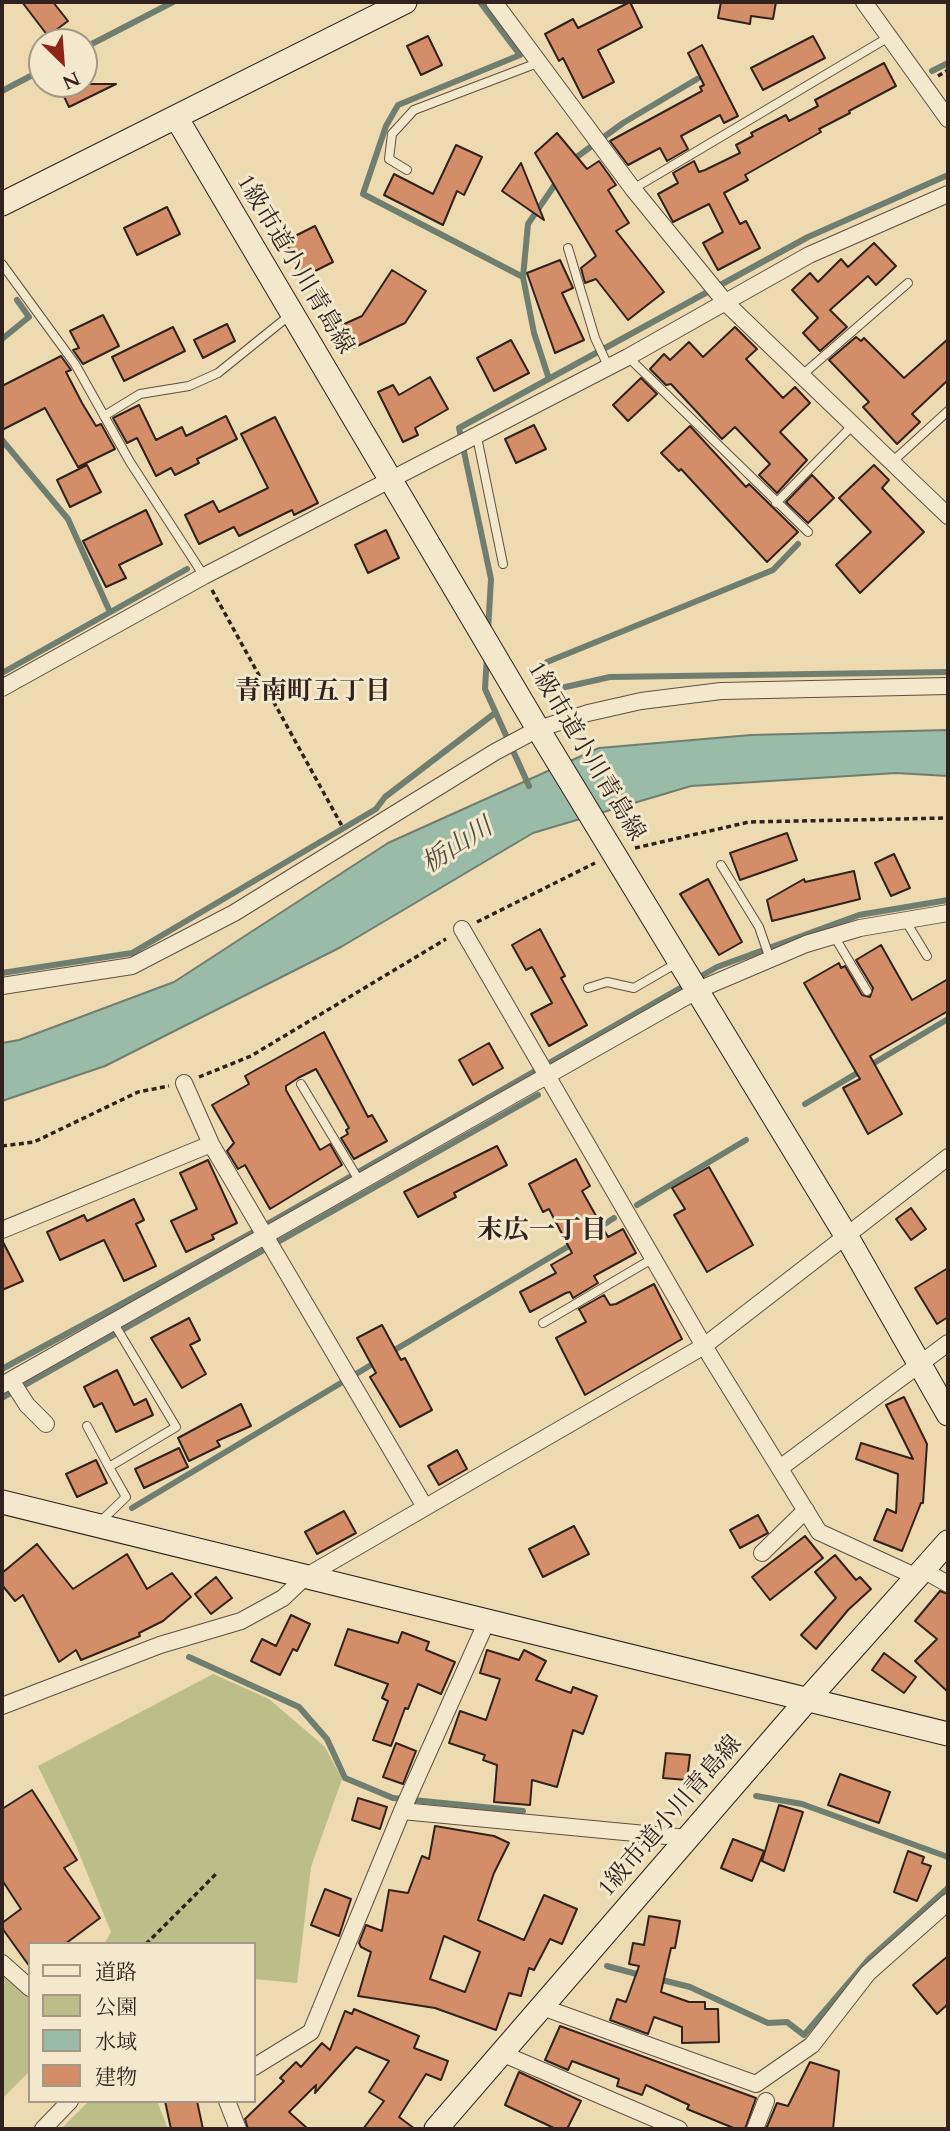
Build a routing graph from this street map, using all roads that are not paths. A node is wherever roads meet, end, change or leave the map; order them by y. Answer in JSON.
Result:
{"nodes":[{"id":1,"x":405,"y":2,"type":"edge"},
{"id":2,"x":494,"y":2,"type":"edge"},
{"id":3,"x":864,"y":2,"type":"edge"},
{"id":4,"x":890,"y":37,"type":"junction"},
{"id":5,"x":540,"y":62,"type":"junction"},
{"id":6,"x":176,"y":117,"type":"junction"},
{"id":7,"x":948,"y":118,"type":"edge"},
{"id":8,"x":407,"y":170,"type":"dead end"},
{"id":9,"x":633,"y":189,"type":"junction"},
{"id":10,"x":948,"y":194,"type":"edge"},
{"id":11,"x":2,"y":204,"type":"edge"},
{"id":12,"x":568,"y":248,"type":"dead end"},
{"id":13,"x":2,"y":264,"type":"edge"},
{"id":14,"x":908,"y":283,"type":"dead end"},
{"id":15,"x":726,"y":303,"type":"junction"},
{"id":16,"x":293,"y":313,"type":"junction"},
{"id":17,"x":628,"y":358,"type":"junction"},
{"id":18,"x":608,"y":366,"type":"junction"},
{"id":19,"x":802,"y":376,"type":"junction"},
{"id":20,"x":948,"y":411,"type":"edge"},
{"id":21,"x":104,"y":415,"type":"junction"},
{"id":22,"x":853,"y":425,"type":"junction"},
{"id":23,"x":477,"y":437,"type":"junction"},
{"id":24,"x":892,"y":462,"type":"junction"},
{"id":25,"x":391,"y":480,"type":"junction"},
{"id":26,"x":776,"y":503,"type":"junction"},
{"id":27,"x":948,"y":516,"type":"edge"},
{"id":28,"x":808,"y":531,"type":"dead end"},
{"id":29,"x":503,"y":564,"type":"dead end"},
{"id":30,"x":204,"y":576,"type":"junction"},
{"id":31,"x":948,"y":686,"type":"edge"},
{"id":32,"x":2,"y":688,"type":"edge"},
{"id":33,"x":536,"y":737,"type":"junction"},
{"id":34,"x":721,"y":865,"type":"dead end"},
{"id":35,"x":948,"y":913,"type":"edge"},
{"id":36,"x":905,"y":919,"type":"junction"},
{"id":37,"x":462,"y":929,"type":"road end"},
{"id":38,"x":834,"y":936,"type":"junction"},
{"id":39,"x":928,"y":956,"type":"dead end"},
{"id":40,"x":770,"y":959,"type":"junction"},
{"id":41,"x":681,"y":961,"type":"junction"},
{"id":42,"x":2,"y":986,"type":"edge"},
{"id":43,"x":588,"y":988,"type":"dead end"},
{"id":44,"x":698,"y":990,"type":"junction"},
{"id":45,"x":867,"y":991,"type":"dead end"},
{"id":46,"x":545,"y":1077,"type":"junction"},
{"id":47,"x":184,"y":1083,"type":"road end"},
{"id":48,"x":301,"y":1084,"type":"dead end"},
{"id":49,"x":211,"y":1144,"type":"junction"},
{"id":50,"x":948,"y":1157,"type":"edge"},
{"id":51,"x":360,"y":1182,"type":"junction"},
{"id":52,"x":2,"y":1230,"type":"edge"},
{"id":53,"x":264,"y":1231,"type":"junction"},
{"id":54,"x":847,"y":1237,"type":"junction"},
{"id":55,"x":652,"y":1259,"type":"junction"},
{"id":56,"x":113,"y":1322,"type":"junction"},
{"id":57,"x":543,"y":1323,"type":"dead end"},
{"id":58,"x":948,"y":1343,"type":"edge"},
{"id":59,"x":704,"y":1346,"type":"junction"},
{"id":60,"x":923,"y":1364,"type":"junction"},
{"id":61,"x":6,"y":1382,"type":"edge"},
{"id":62,"x":948,"y":1414,"type":"edge"},
{"id":63,"x":46,"y":1424,"type":"dead end"},
{"id":64,"x":87,"y":1426,"type":"dead end"},
{"id":65,"x":109,"y":1467,"type":"junction"},
{"id":66,"x":780,"y":1468,"type":"junction"},
{"id":67,"x":2,"y":1502,"type":"edge"},
{"id":68,"x":425,"y":1507,"type":"junction"},
{"id":69,"x":806,"y":1510,"type":"junction"},
{"id":70,"x":97,"y":1525,"type":"junction"},
{"id":71,"x":948,"y":1542,"type":"edge"},
{"id":72,"x":762,"y":1553,"type":"dead end"},
{"id":73,"x":920,"y":1573,"type":"junction"},
{"id":74,"x":305,"y":1577,"type":"junction"},
{"id":75,"x":948,"y":1584,"type":"edge"},
{"id":76,"x":487,"y":1621,"type":"junction"},
{"id":77,"x":807,"y":1700,"type":"junction"},
{"id":78,"x":2,"y":1706,"type":"edge"},
{"id":79,"x":948,"y":1734,"type":"edge"},
{"id":80,"x":402,"y":1811,"type":"junction"},
{"id":81,"x":688,"y":1838,"type":"junction"},
{"id":82,"x":948,"y":1902,"type":"edge"},
{"id":83,"x":2,"y":1963,"type":"edge"},
{"id":84,"x":28,"y":1986,"type":"edge"},
{"id":85,"x":542,"y":2007,"type":"junction"},
{"id":86,"x":501,"y":2053,"type":"junction"},
{"id":87,"x":256,"y":2066,"type":"edge"},
{"id":88,"x":766,"y":2101,"type":"dead end"},
{"id":89,"x":68,"y":2103,"type":"edge"},
{"id":90,"x":229,"y":2103,"type":"edge"},
{"id":91,"x":43,"y":2129,"type":"edge"},
{"id":92,"x":238,"y":2129,"type":"edge"},
{"id":93,"x":436,"y":2129,"type":"edge"},
{"id":94,"x":679,"y":2129,"type":"edge"},
{"id":95,"x":755,"y":2129,"type":"edge"}],
"edges":[{"from":1,"to":6,"type":"street"},
{"from":2,"to":5,"type":"street"},
{"from":3,"to":4,"type":"street"},
{"from":4,"to":7,"type":"street"},
{"from":4,"to":9,"type":"lane"},
{"from":5,"to":8,"type":"lane"},
{"from":5,"to":9,"type":"street"},
{"from":6,"to":11,"type":"street"},
{"from":6,"to":16,"type":"street","name":"1級市道小川青島線"},
{"from":9,"to":15,"type":"street"},
{"from":10,"to":15,"type":"street"},
{"from":12,"to":18,"type":"lane"},
{"from":13,"to":21,"type":"lane"},
{"from":14,"to":19,"type":"lane"},
{"from":15,"to":17,"type":"street"},
{"from":15,"to":19,"type":"street"},
{"from":16,"to":21,"type":"lane"},
{"from":16,"to":25,"type":"street","name":"1級市道小川青島線"},
{"from":17,"to":18,"type":"street"},
{"from":17,"to":26,"type":"lane"},
{"from":18,"to":23,"type":"street"},
{"from":19,"to":22,"type":"street"},
{"from":20,"to":24,"type":"lane"},
{"from":21,"to":30,"type":"lane"},
{"from":22,"to":24,"type":"street"},
{"from":22,"to":26,"type":"lane"},
{"from":23,"to":25,"type":"street"},
{"from":23,"to":29,"type":"lane"},
{"from":24,"to":27,"type":"street"},
{"from":25,"to":30,"type":"street"},
{"from":25,"to":33,"type":"street","name":"1級市道小川青島線"},
{"from":26,"to":28,"type":"lane"},
{"from":30,"to":32,"type":"street"},
{"from":31,"to":33,"type":"street"},
{"from":33,"to":41,"type":"street","name":"1級市道小川青島線"},
{"from":33,"to":42,"type":"street"},
{"from":34,"to":40,"type":"lane"},
{"from":35,"to":36,"type":"street"},
{"from":36,"to":38,"type":"street"},
{"from":36,"to":39,"type":"lane"},
{"from":37,"to":46,"type":"street"},
{"from":38,"to":40,"type":"street"},
{"from":38,"to":45,"type":"lane"},
{"from":40,"to":44,"type":"street"},
{"from":41,"to":43,"type":"lane"},
{"from":41,"to":44,"type":"street","name":"1級市道小川青島線"},
{"from":44,"to":46,"type":"street"},
{"from":44,"to":54,"type":"street","name":"1級市道小川青島線"},
{"from":46,"to":51,"type":"street"},
{"from":46,"to":55,"type":"street"},
{"from":47,"to":49,"type":"street"},
{"from":48,"to":51,"type":"lane"},
{"from":49,"to":52,"type":"street"},
{"from":49,"to":53,"type":"street"},
{"from":50,"to":54,"type":"street"},
{"from":51,"to":53,"type":"street"},
{"from":53,"to":56,"type":"street"},
{"from":53,"to":68,"type":"street"},
{"from":54,"to":59,"type":"street"},
{"from":54,"to":60,"type":"street","name":"1級市道小川青島線"},
{"from":55,"to":57,"type":"lane"},
{"from":55,"to":59,"type":"street"},
{"from":56,"to":61,"type":"street"},
{"from":56,"to":65,"type":"lane"},
{"from":58,"to":60,"type":"street"},
{"from":59,"to":66,"type":"street"},
{"from":59,"to":68,"type":"street"},
{"from":60,"to":62,"type":"street","name":"1級市道小川青島線"},
{"from":60,"to":66,"type":"street"},
{"from":61,"to":63,"type":"street"},
{"from":64,"to":65,"type":"lane"},
{"from":65,"to":70,"type":"lane"},
{"from":66,"to":69,"type":"street"},
{"from":67,"to":70,"type":"street"},
{"from":68,"to":74,"type":"street"},
{"from":69,"to":72,"type":"street"},
{"from":69,"to":73,"type":"street"},
{"from":70,"to":74,"type":"street"},
{"from":71,"to":73,"type":"street","name":"1級市道小川青島線"},
{"from":73,"to":75,"type":"street"},
{"from":73,"to":77,"type":"street","name":"1級市道小川青島線"},
{"from":74,"to":76,"type":"street"},
{"from":74,"to":78,"type":"street"},
{"from":76,"to":77,"type":"street"},
{"from":76,"to":80,"type":"street"},
{"from":77,"to":79,"type":"street"},
{"from":77,"to":81,"type":"street","name":"1級市道小川青島線"},
{"from":80,"to":81,"type":"street"},
{"from":80,"to":87,"type":"street"},
{"from":81,"to":85,"type":"street","name":"1級市道小川青島線"},
{"from":82,"to":85,"type":"street"},
{"from":83,"to":84,"type":"street"},
{"from":85,"to":86,"type":"street","name":"1級市道小川青島線"},
{"from":86,"to":93,"type":"street","name":"1級市道小川青島線"},
{"from":86,"to":94,"type":"street"},
{"from":88,"to":95,"type":"street"},
{"from":89,"to":91,"type":"street"},
{"from":90,"to":92,"type":"street"}]}
